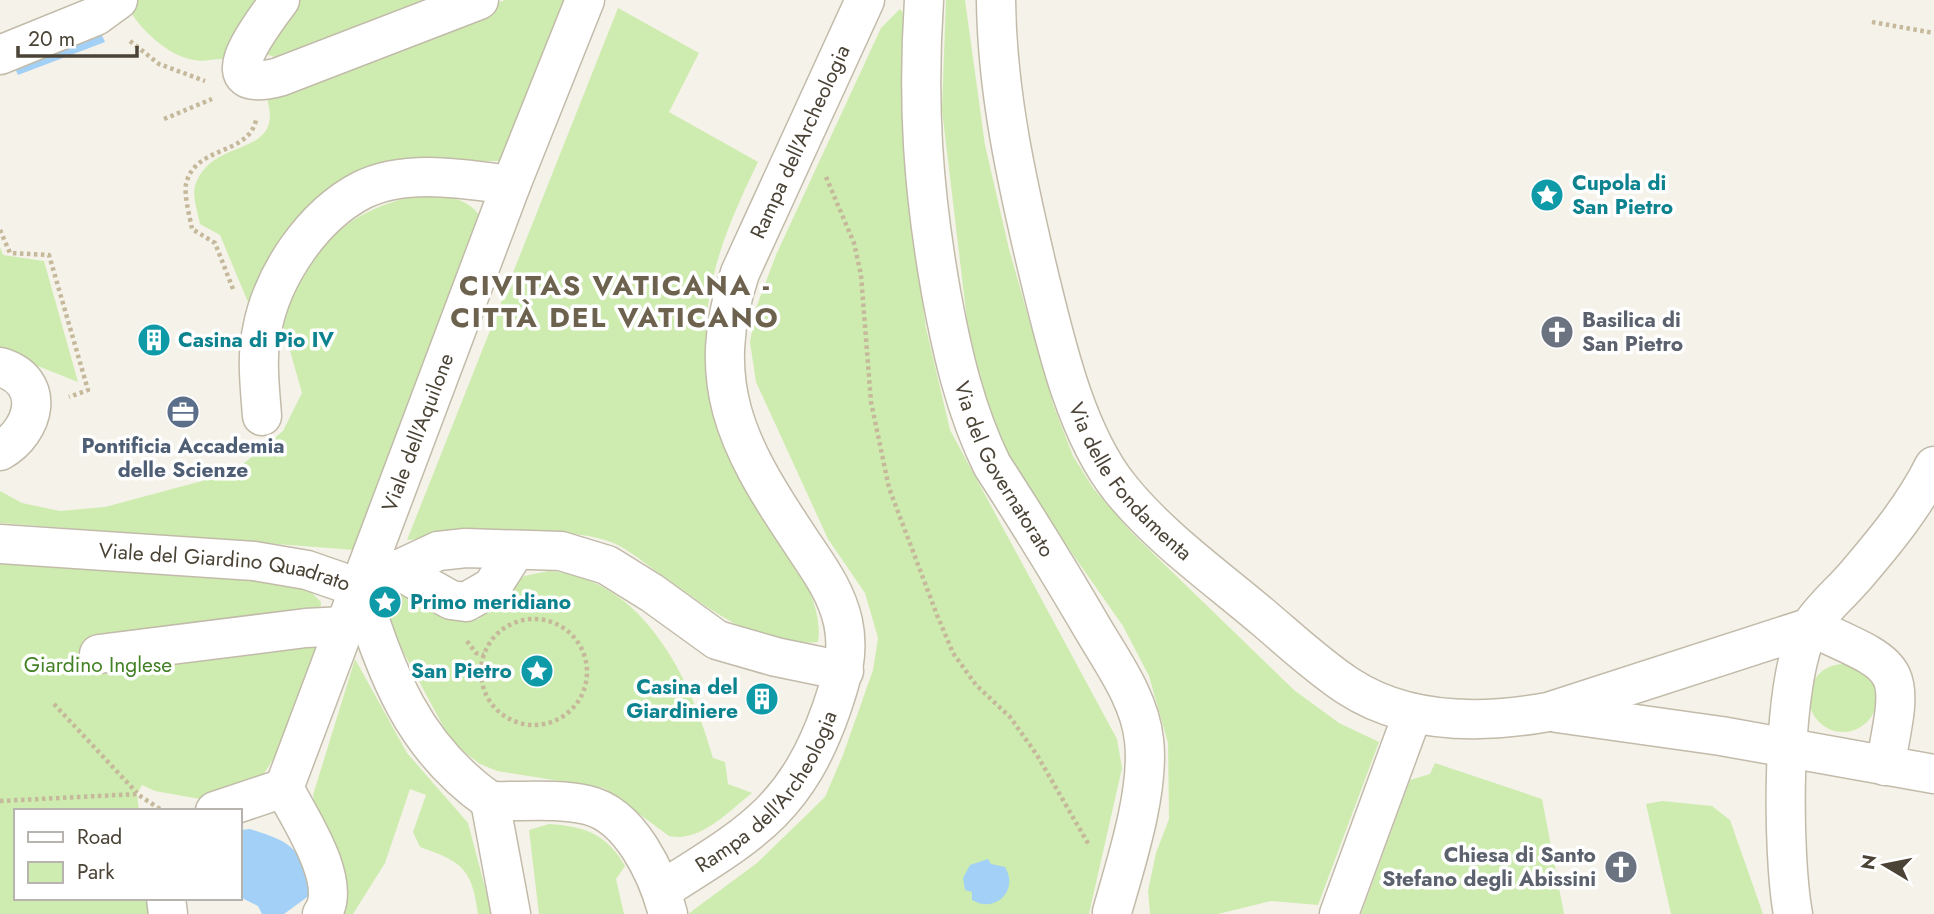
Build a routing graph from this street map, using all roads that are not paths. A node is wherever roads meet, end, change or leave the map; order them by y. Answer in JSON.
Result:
{"nodes":[{"id":1,"x":280,"y":0,"type":"edge"},
{"id":2,"x":479,"y":0,"type":"edge"},
{"id":3,"x":585,"y":0,"type":"edge"},
{"id":4,"x":865,"y":0,"type":"edge"},
{"id":5,"x":924,"y":0,"type":"edge"},
{"id":6,"x":996,"y":0,"type":"edge"},
{"id":7,"x":120,"y":16,"type":"edge"},
{"id":8,"x":0,"y":55,"type":"edge"},
{"id":9,"x":511,"y":186,"type":"junction"},
{"id":10,"x":0,"y":367,"type":"edge"},
{"id":11,"x":262,"y":416,"type":"dead end"},
{"id":12,"x":0,"y":451,"type":"edge"},
{"id":13,"x":1931,"y":476,"type":"edge"},
{"id":14,"x":0,"y":544,"type":"edge"},
{"id":15,"x":515,"y":551,"type":"junction"},
{"id":16,"x":396,"y":569,"type":"junction"},
{"id":17,"x":359,"y":588,"type":"junction"},
{"id":18,"x":344,"y":626,"type":"junction"},
{"id":19,"x":1811,"y":627,"type":"junction"},
{"id":20,"x":99,"y":654,"type":"dead end"},
{"id":21,"x":844,"y":671,"type":"junction"},
{"id":22,"x":1548,"y":712,"type":"junction"},
{"id":23,"x":1413,"y":713,"type":"junction"},
{"id":24,"x":1789,"y":748,"type":"junction"},
{"id":25,"x":1885,"y":766,"type":"junction"},
{"id":26,"x":1934,"y":774,"type":"edge"},
{"id":27,"x":284,"y":788,"type":"junction"},
{"id":28,"x":490,"y":802,"type":"junction"},
{"id":29,"x":221,"y":809,"type":"edge"},
{"id":30,"x":1116,"y":901,"type":"edge"},
{"id":31,"x":665,"y":902,"type":"edge"},
{"id":32,"x":322,"y":914,"type":"edge"},
{"id":33,"x":511,"y":914,"type":"edge"},
{"id":34,"x":1339,"y":914,"type":"edge"},
{"id":35,"x":1793,"y":914,"type":"edge"}],
"edges":[{"from":1,"to":2,"type":"street"},
{"from":3,"to":9,"type":"street","name":"Viale dell'Aquilone"},
{"from":4,"to":21,"type":"street","name":"Rampa dell'Archeologia"},
{"from":5,"to":30,"type":"street","name":"Via del Governatorato"},
{"from":6,"to":23,"type":"street","name":"Via delle Fondamenta"},
{"from":7,"to":8,"type":"street"},
{"from":9,"to":11,"type":"street"},
{"from":9,"to":17,"type":"street","name":"Viale dell'Aquilone"},
{"from":10,"to":12,"type":"street"},
{"from":13,"to":19,"type":"street"},
{"from":14,"to":17,"type":"street","name":"Viale del Giardino Quadrato"},
{"from":15,"to":16,"type":"street"},
{"from":15,"to":16,"type":"street"},
{"from":15,"to":21,"type":"street"},
{"from":16,"to":17,"type":"street"},
{"from":17,"to":18,"type":"street","name":"Viale dell'Aquilone"},
{"from":17,"to":28,"type":"street","name":"Viale del Giardino Quadrato"},
{"from":18,"to":20,"type":"street"},
{"from":18,"to":27,"type":"street","name":"Viale dell'Aquilone"},
{"from":19,"to":22,"type":"street"},
{"from":19,"to":24,"type":"street"},
{"from":19,"to":25,"type":"street"},
{"from":21,"to":31,"type":"street","name":"Rampa dell'Archeologia"},
{"from":22,"to":23,"type":"street","name":"Via delle Fondamenta"},
{"from":22,"to":24,"type":"street"},
{"from":23,"to":34,"type":"street"},
{"from":24,"to":25,"type":"street"},
{"from":24,"to":35,"type":"street"},
{"from":25,"to":26,"type":"street"},
{"from":27,"to":29,"type":"street"},
{"from":27,"to":32,"type":"street"},
{"from":28,"to":31,"type":"street"},
{"from":28,"to":33,"type":"street"}]}
